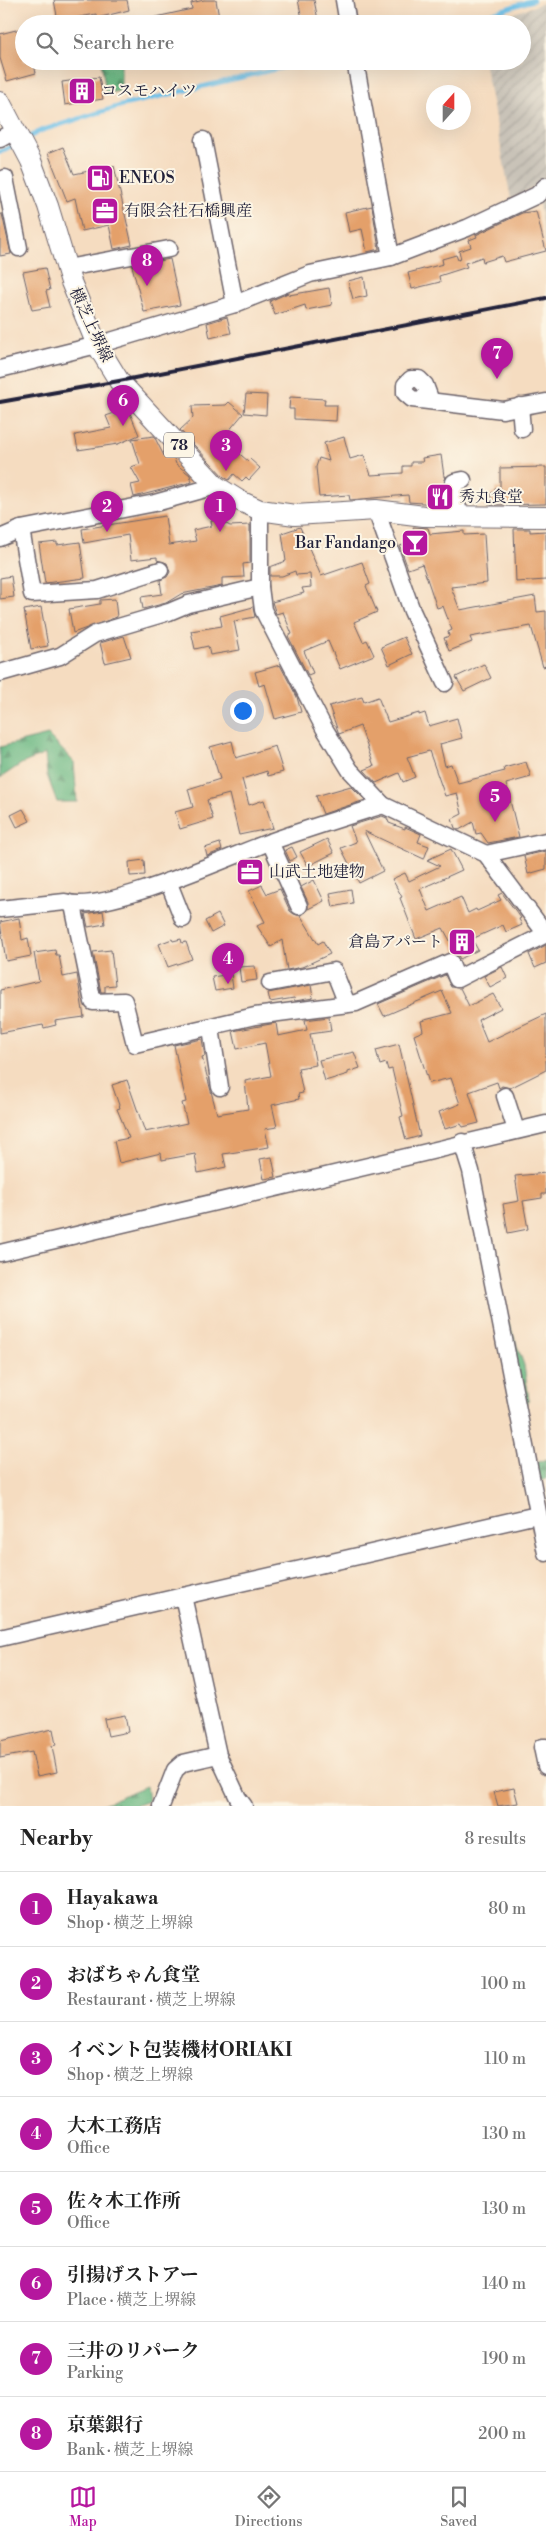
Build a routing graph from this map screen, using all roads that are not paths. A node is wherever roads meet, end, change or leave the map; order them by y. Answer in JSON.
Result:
{"nodes":[{"id":1,"x":344,"y":0,"type":"edge"},
{"id":2,"x":346,"y":15,"type":"edge"},
{"id":3,"x":357,"y":70,"type":"edge"},
{"id":4,"x":0,"y":102,"type":"edge"},
{"id":5,"x":8,"y":134,"type":"edge"},
{"id":6,"x":203,"y":140,"type":"dead end"},
{"id":7,"x":5,"y":178,"type":"dead end"},
{"id":8,"x":546,"y":186,"type":"edge"},
{"id":9,"x":19,"y":248,"type":"dead end"},
{"id":10,"x":169,"y":249,"type":"dead end"},
{"id":11,"x":391,"y":257,"type":"junction"},
{"id":12,"x":67,"y":268,"type":"junction"},
{"id":13,"x":235,"y":304,"type":"junction"},
{"id":14,"x":97,"y":345,"type":"junction"},
{"id":15,"x":0,"y":369,"type":"edge"},
{"id":16,"x":431,"y":401,"type":"dead end"},
{"id":17,"x":546,"y":402,"type":"edge"},
{"id":18,"x":520,"y":406,"type":"junction"},
{"id":19,"x":522,"y":429,"type":"dead end"},
{"id":20,"x":463,"y":480,"type":"dead end"},
{"id":21,"x":216,"y":486,"type":"junction"},
{"id":22,"x":260,"y":510,"type":"junction"},
{"id":23,"x":376,"y":510,"type":"junction"},
{"id":24,"x":459,"y":516,"type":"junction"},
{"id":25,"x":546,"y":517,"type":"edge"},
{"id":26,"x":21,"y":529,"type":"junction"},
{"id":27,"x":0,"y":538,"type":"edge"},
{"id":28,"x":160,"y":570,"type":"dead end"},
{"id":29,"x":260,"y":587,"type":"junction"},
{"id":30,"x":0,"y":674,"type":"edge"},
{"id":31,"x":445,"y":683,"type":"dead end"},
{"id":32,"x":383,"y":805,"type":"junction"},
{"id":33,"x":546,"y":841,"type":"edge"},
{"id":34,"x":270,"y":842,"type":"junction"},
{"id":35,"x":486,"y":854,"type":"junction"},
{"id":36,"x":168,"y":881,"type":"junction"},
{"id":37,"x":73,"y":905,"type":"junction"},
{"id":38,"x":299,"y":906,"type":"dead end"},
{"id":39,"x":0,"y":909,"type":"edge"},
{"id":40,"x":182,"y":919,"type":"dead end"},
{"id":41,"x":546,"y":934,"type":"edge"},
{"id":42,"x":270,"y":983,"type":"dead end"},
{"id":43,"x":347,"y":1004,"type":"junction"},
{"id":44,"x":211,"y":1028,"type":"junction"},
{"id":45,"x":220,"y":1087,"type":"dead end"},
{"id":46,"x":505,"y":1096,"type":"dead end"},
{"id":47,"x":546,"y":1124,"type":"edge"},
{"id":48,"x":516,"y":1130,"type":"junction"},
{"id":49,"x":462,"y":1142,"type":"junction"},
{"id":50,"x":0,"y":1253,"type":"edge"},
{"id":51,"x":537,"y":1514,"type":"junction"},
{"id":52,"x":545,"y":1544,"type":"edge"},
{"id":53,"x":182,"y":1596,"type":"junction"},
{"id":54,"x":0,"y":1638,"type":"edge"},
{"id":55,"x":546,"y":1746,"type":"edge"},
{"id":56,"x":218,"y":1755,"type":"junction"},
{"id":57,"x":546,"y":1766,"type":"edge"},
{"id":58,"x":161,"y":1806,"type":"edge"},
{"id":59,"x":244,"y":1806,"type":"edge"}],
"edges":[{"from":1,"to":2,"type":"street"},
{"from":3,"to":11,"type":"street"},
{"from":4,"to":5,"type":"main road","name":"横芝上堺線","number":"78"},
{"from":5,"to":12,"type":"main road","name":"横芝上堺線","number":"78"},
{"from":6,"to":13,"type":"street"},
{"from":7,"to":9,"type":"street"},
{"from":8,"to":11,"type":"street"},
{"from":10,"to":12,"type":"street"},
{"from":11,"to":13,"type":"street"},
{"from":12,"to":14,"type":"main road","name":"横芝上堺線","number":"78"},
{"from":13,"to":14,"type":"street"},
{"from":14,"to":15,"type":"street"},
{"from":14,"to":21,"type":"main road","name":"横芝上堺線","number":"78"},
{"from":16,"to":18,"type":"street"},
{"from":17,"to":18,"type":"street"},
{"from":18,"to":19,"type":"street"},
{"from":20,"to":24,"type":"street"},
{"from":21,"to":22,"type":"main road","name":"横芝上堺線","number":"78"},
{"from":21,"to":26,"type":"street"},
{"from":22,"to":23,"type":"main road","name":"横芝上堺線","number":"78"},
{"from":22,"to":29,"type":"street"},
{"from":23,"to":24,"type":"main road","name":"横芝上堺線","number":"78"},
{"from":23,"to":31,"type":"street"},
{"from":24,"to":25,"type":"main road","name":"横芝上堺線","number":"78"},
{"from":26,"to":27,"type":"street"},
{"from":26,"to":28,"type":"street"},
{"from":29,"to":30,"type":"street"},
{"from":29,"to":32,"type":"street"},
{"from":32,"to":34,"type":"street"},
{"from":32,"to":35,"type":"street"},
{"from":33,"to":35,"type":"street"},
{"from":34,"to":36,"type":"street"},
{"from":34,"to":38,"type":"street"},
{"from":35,"to":41,"type":"street"},
{"from":36,"to":37,"type":"street"},
{"from":36,"to":40,"type":"street"},
{"from":37,"to":39,"type":"street"},
{"from":37,"to":44,"type":"street"},
{"from":41,"to":43,"type":"street"},
{"from":42,"to":43,"type":"street"},
{"from":43,"to":44,"type":"street"},
{"from":44,"to":45,"type":"street"},
{"from":46,"to":48,"type":"street"},
{"from":47,"to":48,"type":"street"},
{"from":48,"to":49,"type":"street"},
{"from":49,"to":50,"type":"street"},
{"from":49,"to":51,"type":"street"},
{"from":51,"to":52,"type":"street"},
{"from":51,"to":53,"type":"street"},
{"from":53,"to":54,"type":"street"},
{"from":53,"to":56,"type":"street"},
{"from":55,"to":57,"type":"street"},
{"from":56,"to":58,"type":"street"},
{"from":56,"to":59,"type":"street"}]}
